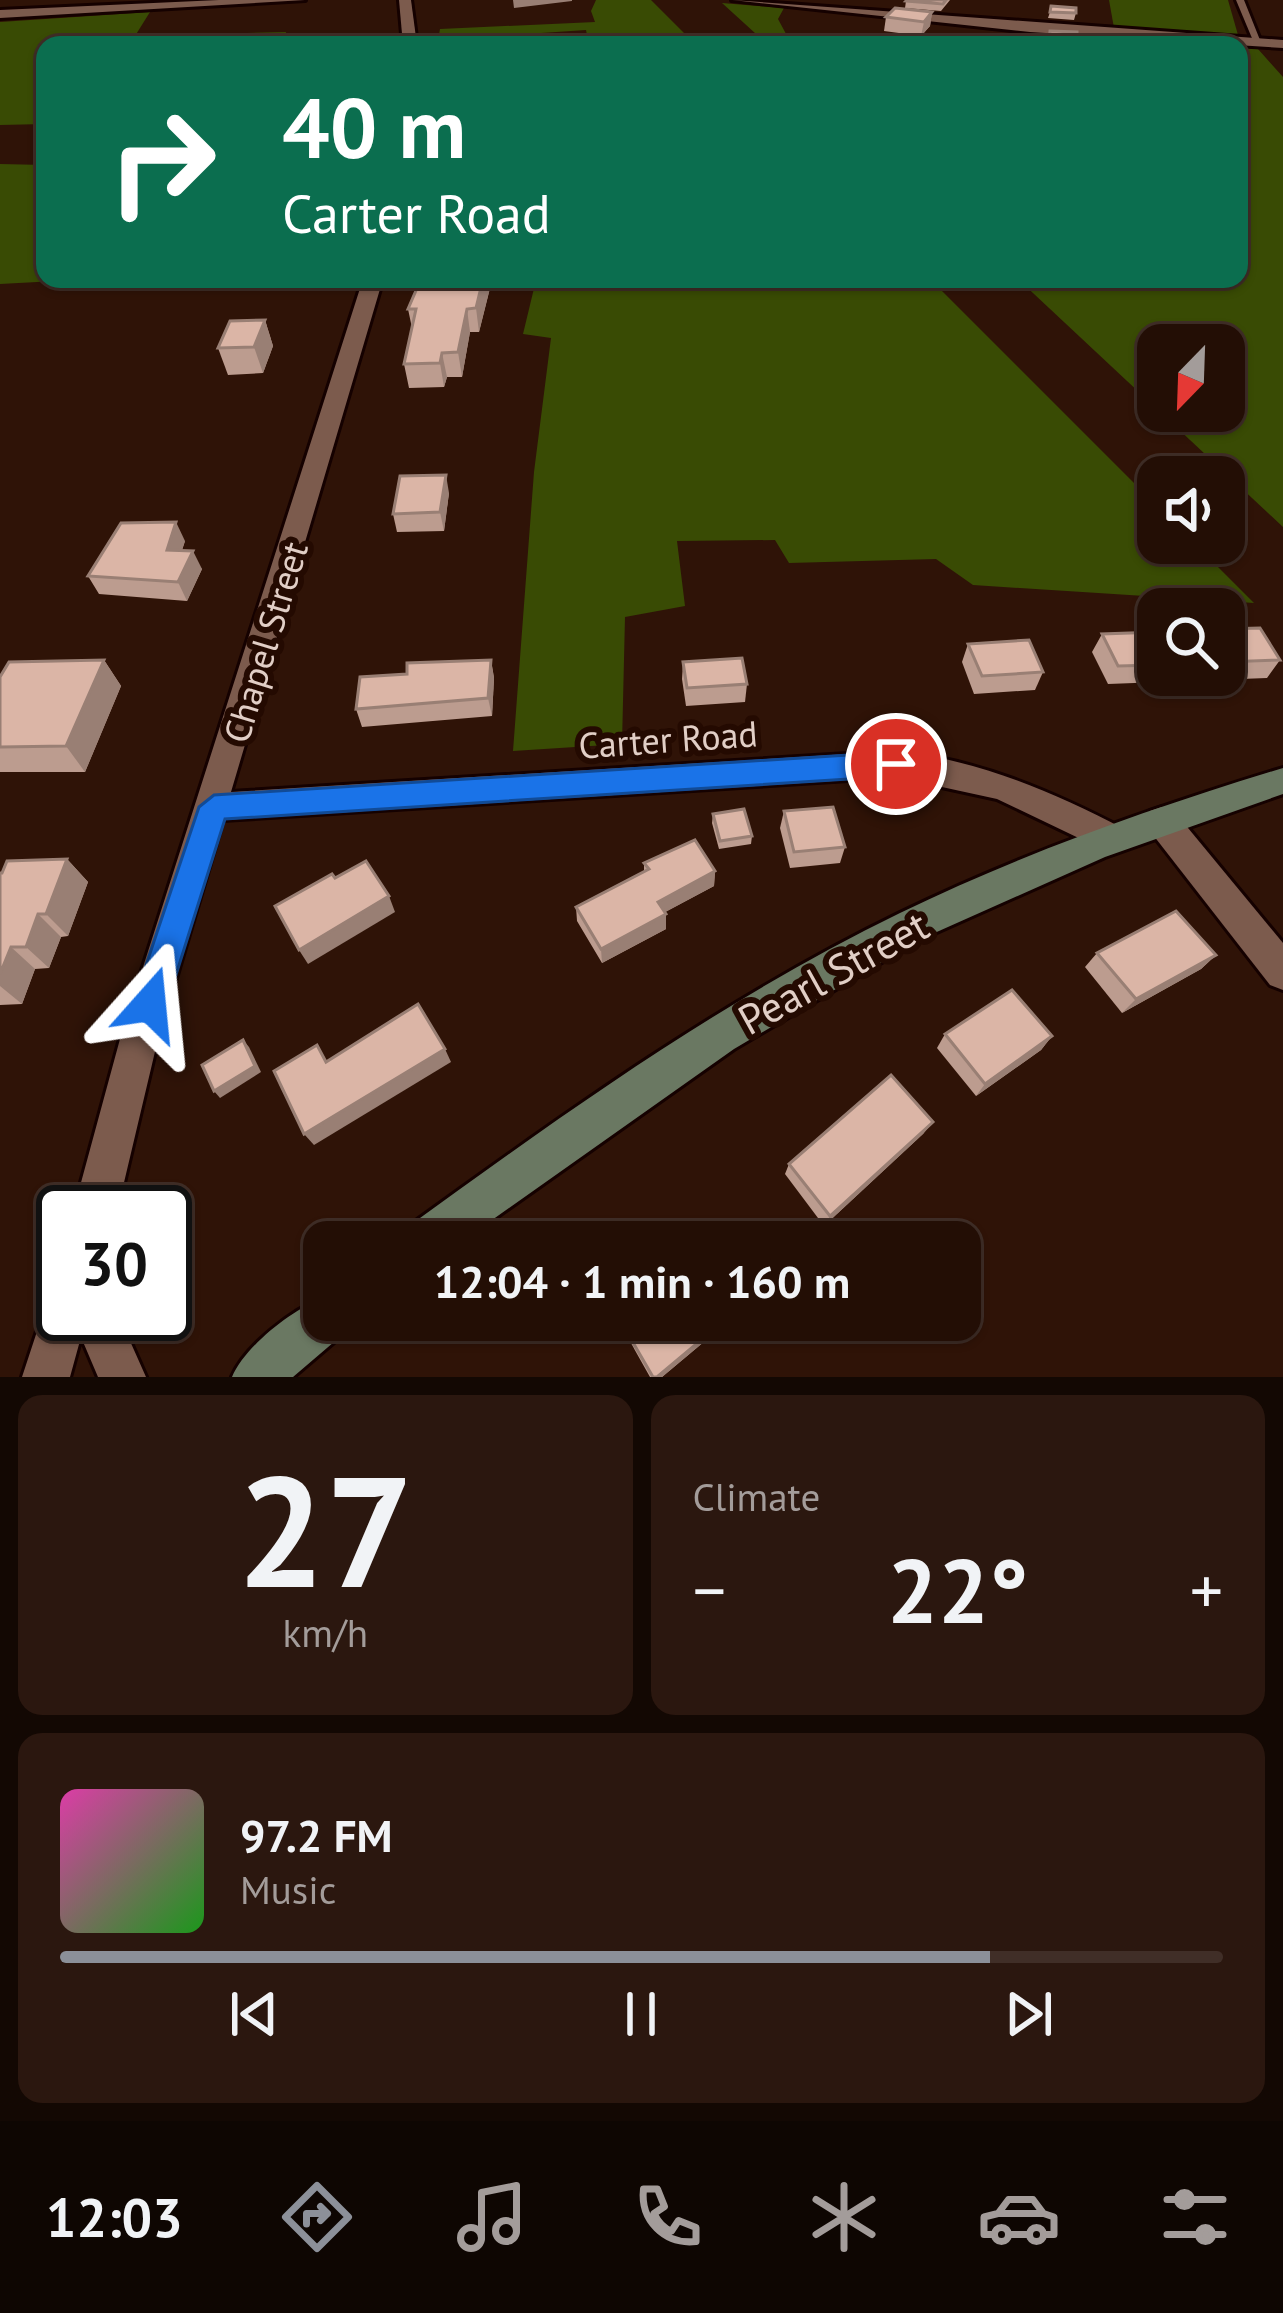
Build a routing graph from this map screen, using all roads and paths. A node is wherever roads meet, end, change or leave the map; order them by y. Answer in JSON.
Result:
{"nodes":[{"id":1,"x":299,"y":0,"type":"edge"},
{"id":2,"x":405,"y":0,"type":"edge"},
{"id":3,"x":738,"y":0,"type":"edge"},
{"id":4,"x":1240,"y":0,"type":"edge"},
{"id":5,"x":0,"y":14,"type":"edge"},
{"id":6,"x":409,"y":36,"type":"edge"},
{"id":7,"x":1174,"y":36,"type":"edge"},
{"id":8,"x":1248,"y":42,"type":"edge"},
{"id":9,"x":1259,"y":43,"type":"junction"},
{"id":10,"x":1283,"y":44,"type":"edge"},
{"id":11,"x":370,"y":288,"type":"edge"},
{"id":12,"x":1283,"y":781,"type":"edge"},
{"id":13,"x":214,"y":807,"type":"junction"},
{"id":14,"x":1162,"y":821,"type":"junction"},
{"id":15,"x":1112,"y":839,"type":"junction"},
{"id":16,"x":1283,"y":972,"type":"edge"},
{"id":17,"x":102,"y":1185,"type":"edge"},
{"id":18,"x":454,"y":1221,"type":"edge"},
{"id":19,"x":303,"y":1338,"type":"edge"},
{"id":20,"x":56,"y":1341,"type":"edge"},
{"id":21,"x":106,"y":1341,"type":"edge"},
{"id":22,"x":46,"y":1377,"type":"edge"},
{"id":23,"x":122,"y":1377,"type":"edge"},
{"id":24,"x":256,"y":1377,"type":"edge"}],
"edges":[{"from":1,"to":5,"type":"street"},
{"from":2,"to":6,"type":"street"},
{"from":3,"to":7,"type":"street"},
{"from":4,"to":9,"type":"lane"},
{"from":8,"to":9,"type":"street"},
{"from":9,"to":10,"type":"street"},
{"from":11,"to":13,"type":"street","name":"Chapel Street"},
{"from":12,"to":14,"type":"main road","name":"Pearl Street"},
{"from":13,"to":15,"type":"street","name":"Carter Road"},
{"from":13,"to":17,"type":"street","name":"Chapel Street"},
{"from":14,"to":15,"type":"main road","name":"Pearl Street"},
{"from":14,"to":16,"type":"street"},
{"from":15,"to":18,"type":"main road","name":"Pearl Street"},
{"from":19,"to":24,"type":"main road"},
{"from":20,"to":22,"type":"street"},
{"from":21,"to":23,"type":"street"}]}
